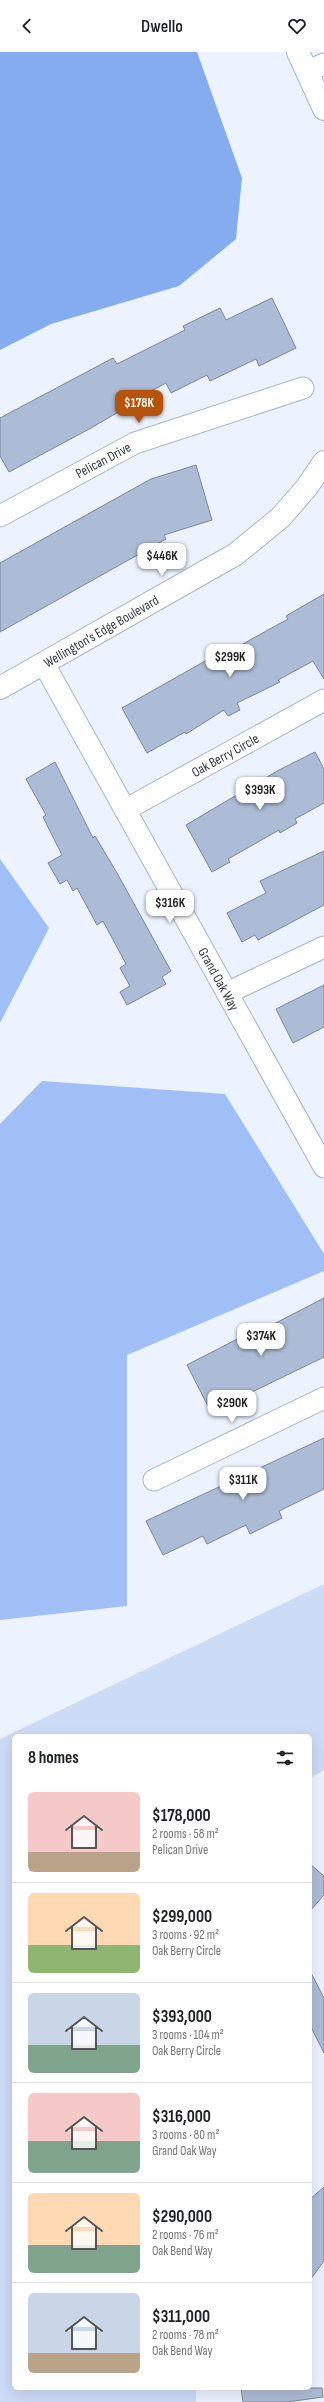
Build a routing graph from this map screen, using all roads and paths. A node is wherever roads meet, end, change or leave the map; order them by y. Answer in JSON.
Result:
{"nodes":[{"id":1,"x":298,"y":52,"type":"edge"},
{"id":2,"x":316,"y":68,"type":"edge"},
{"id":3,"x":324,"y":109,"type":"edge"},
{"id":4,"x":303,"y":388,"type":"dead end"},
{"id":5,"x":324,"y":462,"type":"edge"},
{"id":6,"x":0,"y":516,"type":"edge"},
{"id":7,"x":44,"y":664,"type":"junction"},
{"id":8,"x":0,"y":688,"type":"edge"},
{"id":9,"x":324,"y":700,"type":"edge"},
{"id":10,"x":126,"y":810,"type":"junction"},
{"id":11,"x":324,"y":947,"type":"edge"},
{"id":12,"x":227,"y":993,"type":"junction"},
{"id":13,"x":324,"y":1167,"type":"edge"},
{"id":14,"x":324,"y":1398,"type":"edge"},
{"id":15,"x":154,"y":1480,"type":"dead end"}],
"edges":[{"from":1,"to":2,"type":"street"},
{"from":2,"to":3,"type":"street"},
{"from":4,"to":6,"type":"street","name":"Pelican Drive"},
{"from":5,"to":7,"type":"street","name":"Wellington's Edge Boulevard"},
{"from":7,"to":8,"type":"street","name":"Wellington's Edge Boulevard"},
{"from":7,"to":10,"type":"street","name":"Grand Oak Way"},
{"from":9,"to":10,"type":"street","name":"Oak Berry Circle"},
{"from":10,"to":12,"type":"street","name":"Grand Oak Way"},
{"from":11,"to":12,"type":"street"},
{"from":12,"to":13,"type":"street","name":"Grand Oak Way"},
{"from":14,"to":15,"type":"street"}]}
